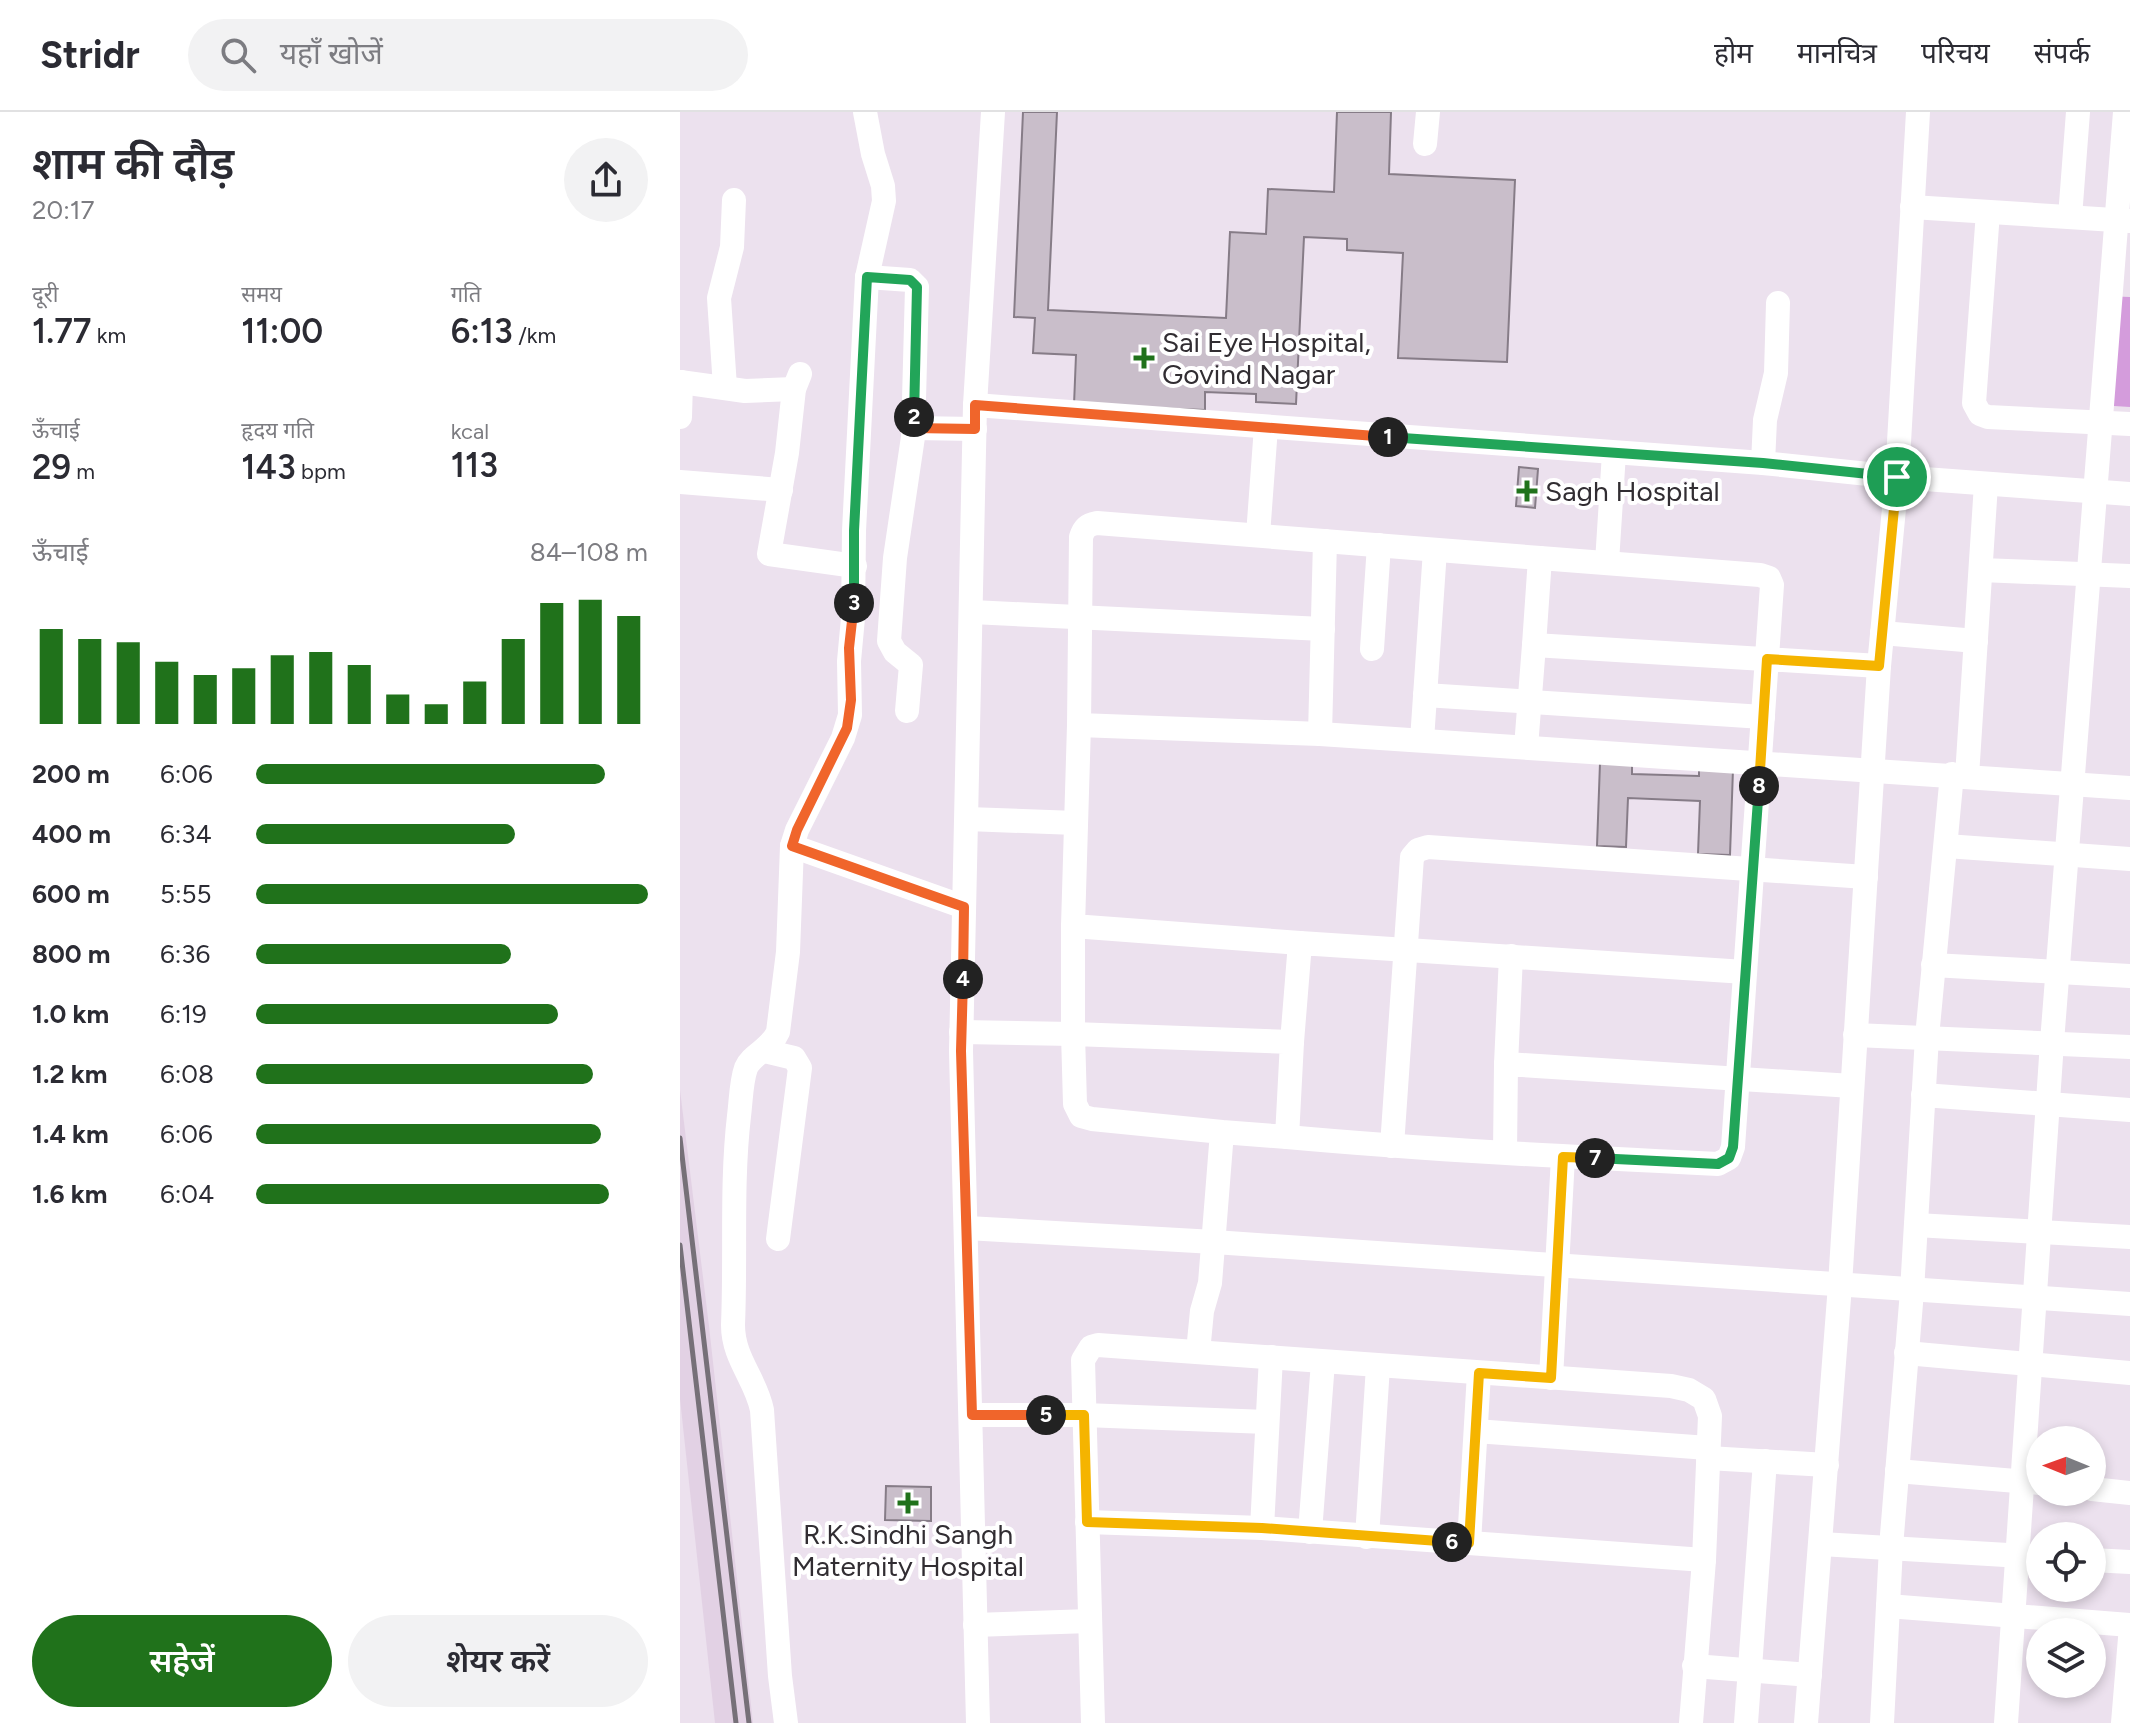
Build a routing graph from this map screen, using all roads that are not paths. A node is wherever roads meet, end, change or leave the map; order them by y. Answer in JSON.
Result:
{"nodes":[{"id":1,"x":865,"y":112,"type":"edge"},
{"id":2,"x":993,"y":112,"type":"edge"},
{"id":3,"x":1428,"y":112,"type":"edge"},
{"id":4,"x":1918,"y":112,"type":"edge"},
{"id":5,"x":2078,"y":112,"type":"edge"},
{"id":6,"x":2125,"y":112,"type":"edge"},
{"id":7,"x":1425,"y":144,"type":"dead end"},
{"id":8,"x":734,"y":200,"type":"dead end"},
{"id":9,"x":1912,"y":207,"type":"junction"},
{"id":10,"x":1988,"y":212,"type":"junction"},
{"id":11,"x":2070,"y":217,"type":"junction"},
{"id":12,"x":2124,"y":220,"type":"edge"},
{"id":13,"x":867,"y":277,"type":"junction"},
{"id":14,"x":1778,"y":303,"type":"dead end"},
{"id":15,"x":681,"y":382,"type":"edge"},
{"id":16,"x":725,"y":387,"type":"junction"},
{"id":17,"x":680,"y":417,"type":"edge"},
{"id":18,"x":975,"y":417,"type":"junction"},
{"id":19,"x":2100,"y":422,"type":"junction"},
{"id":20,"x":2130,"y":424,"type":"edge"},
{"id":21,"x":1266,"y":427,"type":"junction"},
{"id":22,"x":913,"y":428,"type":"junction"},
{"id":23,"x":1614,"y":453,"type":"junction"},
{"id":24,"x":1763,"y":463,"type":"junction"},
{"id":25,"x":1897,"y":477,"type":"junction"},
{"id":26,"x":680,"y":482,"type":"edge"},
{"id":27,"x":1986,"y":484,"type":"junction"},
{"id":28,"x":781,"y":490,"type":"junction"},
{"id":29,"x":2094,"y":491,"type":"junction"},
{"id":30,"x":2130,"y":494,"type":"edge"},
{"id":31,"x":1258,"y":535,"type":"junction"},
{"id":32,"x":1325,"y":541,"type":"junction"},
{"id":33,"x":1379,"y":545,"type":"junction"},
{"id":34,"x":1435,"y":550,"type":"junction"},
{"id":35,"x":1540,"y":558,"type":"junction"},
{"id":36,"x":1607,"y":562,"type":"junction"},
{"id":37,"x":855,"y":566,"type":"junction"},
{"id":38,"x":1981,"y":570,"type":"junction"},
{"id":39,"x":2088,"y":573,"type":"junction"},
{"id":40,"x":2130,"y":576,"type":"edge"},
{"id":41,"x":972,"y":612,"type":"junction"},
{"id":42,"x":1080,"y":616,"type":"junction"},
{"id":43,"x":1323,"y":629,"type":"junction"},
{"id":44,"x":1882,"y":633,"type":"junction"},
{"id":45,"x":1976,"y":641,"type":"junction"},
{"id":46,"x":1534,"y":645,"type":"junction"},
{"id":47,"x":1372,"y":649,"type":"dead end"},
{"id":48,"x":1767,"y":659,"type":"junction"},
{"id":49,"x":1879,"y":666,"type":"junction"},
{"id":50,"x":1425,"y":695,"type":"junction"},
{"id":51,"x":1529,"y":702,"type":"junction"},
{"id":52,"x":907,"y":711,"type":"dead end"},
{"id":53,"x":1763,"y":717,"type":"junction"},
{"id":54,"x":1079,"y":725,"type":"junction"},
{"id":55,"x":1320,"y":734,"type":"junction"},
{"id":56,"x":1422,"y":740,"type":"junction"},
{"id":57,"x":1526,"y":747,"type":"junction"},
{"id":58,"x":1760,"y":764,"type":"junction"},
{"id":59,"x":1872,"y":771,"type":"junction"},
{"id":60,"x":1960,"y":775,"type":"junction"},
{"id":61,"x":2073,"y":785,"type":"junction"},
{"id":62,"x":2130,"y":788,"type":"edge"},
{"id":63,"x":967,"y":819,"type":"junction"},
{"id":64,"x":1076,"y":823,"type":"junction"},
{"id":65,"x":792,"y":846,"type":"junction"},
{"id":66,"x":1946,"y":846,"type":"junction"},
{"id":67,"x":2068,"y":854,"type":"junction"},
{"id":68,"x":2130,"y":859,"type":"edge"},
{"id":69,"x":1753,"y":869,"type":"junction"},
{"id":70,"x":1866,"y":877,"type":"junction"},
{"id":71,"x":964,"y":907,"type":"junction"},
{"id":72,"x":1073,"y":926,"type":"junction"},
{"id":73,"x":1300,"y":943,"type":"junction"},
{"id":74,"x":1405,"y":950,"type":"junction"},
{"id":75,"x":1511,"y":956,"type":"junction"},
{"id":76,"x":1933,"y":965,"type":"junction"},
{"id":77,"x":2058,"y":971,"type":"junction"},
{"id":78,"x":1745,"y":972,"type":"junction"},
{"id":79,"x":2130,"y":976,"type":"edge"},
{"id":80,"x":961,"y":1032,"type":"junction"},
{"id":81,"x":1073,"y":1034,"type":"junction"},
{"id":82,"x":1855,"y":1035,"type":"junction"},
{"id":83,"x":1927,"y":1037,"type":"junction"},
{"id":84,"x":1292,"y":1042,"type":"junction"},
{"id":85,"x":2052,"y":1042,"type":"junction"},
{"id":86,"x":2130,"y":1047,"type":"edge"},
{"id":87,"x":764,"y":1051,"type":"junction"},
{"id":88,"x":1506,"y":1064,"type":"junction"},
{"id":89,"x":1738,"y":1078,"type":"junction"},
{"id":90,"x":1852,"y":1086,"type":"junction"},
{"id":91,"x":1923,"y":1095,"type":"junction"},
{"id":92,"x":2047,"y":1103,"type":"junction"},
{"id":93,"x":2130,"y":1110,"type":"edge"},
{"id":94,"x":1222,"y":1132,"type":"junction"},
{"id":95,"x":1287,"y":1137,"type":"junction"},
{"id":96,"x":1392,"y":1146,"type":"junction"},
{"id":97,"x":1505,"y":1152,"type":"junction"},
{"id":98,"x":1563,"y":1157,"type":"junction"},
{"id":99,"x":1916,"y":1225,"type":"junction"},
{"id":100,"x":967,"y":1228,"type":"junction"},
{"id":101,"x":2038,"y":1232,"type":"junction"},
{"id":102,"x":2130,"y":1237,"type":"edge"},
{"id":103,"x":778,"y":1239,"type":"dead end"},
{"id":104,"x":1214,"y":1242,"type":"junction"},
{"id":105,"x":1558,"y":1265,"type":"junction"},
{"id":106,"x":1840,"y":1285,"type":"junction"},
{"id":107,"x":1912,"y":1291,"type":"junction"},
{"id":108,"x":2033,"y":1299,"type":"junction"},
{"id":109,"x":2130,"y":1304,"type":"edge"},
{"id":110,"x":1198,"y":1352,"type":"junction"},
{"id":111,"x":1906,"y":1353,"type":"junction"},
{"id":112,"x":1271,"y":1357,"type":"junction"},
{"id":113,"x":1323,"y":1362,"type":"junction"},
{"id":114,"x":2029,"y":1363,"type":"junction"},
{"id":115,"x":1378,"y":1366,"type":"junction"},
{"id":116,"x":1479,"y":1373,"type":"junction"},
{"id":117,"x":2130,"y":1373,"type":"edge"},
{"id":118,"x":1551,"y":1378,"type":"junction"},
{"id":119,"x":972,"y":1415,"type":"junction"},
{"id":120,"x":1084,"y":1415,"type":"junction"},
{"id":121,"x":1267,"y":1422,"type":"junction"},
{"id":122,"x":2030,"y":1426,"type":"edge"},
{"id":123,"x":1476,"y":1431,"type":"junction"},
{"id":124,"x":1708,"y":1453,"type":"junction"},
{"id":125,"x":1765,"y":1461,"type":"junction"},
{"id":126,"x":1827,"y":1465,"type":"junction"},
{"id":127,"x":1897,"y":1471,"type":"junction"},
{"id":128,"x":2026,"y":1483,"type":"edge"},
{"id":129,"x":2106,"y":1490,"type":"edge"},
{"id":130,"x":2130,"y":1493,"type":"edge"},
{"id":131,"x":1087,"y":1522,"type":"junction"},
{"id":132,"x":1262,"y":1528,"type":"junction"},
{"id":133,"x":1310,"y":1532,"type":"junction"},
{"id":134,"x":1367,"y":1537,"type":"junction"},
{"id":135,"x":1469,"y":1543,"type":"junction"},
{"id":136,"x":1821,"y":1544,"type":"junction"},
{"id":137,"x":1891,"y":1547,"type":"junction"},
{"id":138,"x":2026,"y":1556,"type":"edge"},
{"id":139,"x":1704,"y":1560,"type":"junction"},
{"id":140,"x":2106,"y":1561,"type":"edge"},
{"id":141,"x":2130,"y":1562,"type":"edge"},
{"id":142,"x":2026,"y":1563,"type":"edge"},
{"id":143,"x":1888,"y":1606,"type":"junction"},
{"id":144,"x":2012,"y":1614,"type":"junction"},
{"id":145,"x":1090,"y":1621,"type":"junction"},
{"id":146,"x":975,"y":1625,"type":"junction"},
{"id":147,"x":2130,"y":1625,"type":"edge"},
{"id":148,"x":2130,"y":1638,"type":"edge"},
{"id":149,"x":1694,"y":1666,"type":"junction"},
{"id":150,"x":1750,"y":1670,"type":"junction"},
{"id":151,"x":1810,"y":1675,"type":"junction"},
{"id":152,"x":786,"y":1723,"type":"edge"},
{"id":153,"x":978,"y":1723,"type":"edge"},
{"id":154,"x":1093,"y":1723,"type":"edge"},
{"id":155,"x":1691,"y":1723,"type":"edge"},
{"id":156,"x":1746,"y":1723,"type":"edge"},
{"id":157,"x":1806,"y":1723,"type":"edge"},
{"id":158,"x":1882,"y":1723,"type":"edge"},
{"id":159,"x":2006,"y":1723,"type":"edge"},
{"id":160,"x":2123,"y":1723,"type":"edge"}],
"edges":[{"from":1,"to":13,"type":"street"},
{"from":2,"to":18,"type":"street"},
{"from":3,"to":7,"type":"street"},
{"from":4,"to":9,"type":"street"},
{"from":5,"to":11,"type":"street"},
{"from":6,"to":12,"type":"street"},
{"from":8,"to":16,"type":"street"},
{"from":9,"to":10,"type":"street"},
{"from":9,"to":25,"type":"street"},
{"from":10,"to":11,"type":"street"},
{"from":10,"to":19,"type":"street"},
{"from":11,"to":12,"type":"street"},
{"from":12,"to":19,"type":"street"},
{"from":13,"to":22,"type":"street"},
{"from":13,"to":37,"type":"street"},
{"from":14,"to":24,"type":"street"},
{"from":15,"to":16,"type":"street"},
{"from":15,"to":17,"type":"street"},
{"from":16,"to":28,"type":"street"},
{"from":18,"to":21,"type":"street"},
{"from":18,"to":22,"type":"street"},
{"from":18,"to":41,"type":"street"},
{"from":19,"to":20,"type":"street"},
{"from":19,"to":29,"type":"street"},
{"from":21,"to":23,"type":"street"},
{"from":21,"to":31,"type":"street"},
{"from":22,"to":52,"type":"street"},
{"from":23,"to":24,"type":"street"},
{"from":23,"to":36,"type":"street"},
{"from":24,"to":25,"type":"street"},
{"from":25,"to":27,"type":"street"},
{"from":25,"to":44,"type":"street"},
{"from":26,"to":28,"type":"street"},
{"from":27,"to":29,"type":"street"},
{"from":27,"to":38,"type":"street"},
{"from":28,"to":37,"type":"street"},
{"from":29,"to":30,"type":"street"},
{"from":29,"to":39,"type":"street"},
{"from":31,"to":32,"type":"street"},
{"from":31,"to":42,"type":"street"},
{"from":32,"to":33,"type":"street"},
{"from":32,"to":43,"type":"street"},
{"from":33,"to":34,"type":"street"},
{"from":33,"to":47,"type":"street"},
{"from":34,"to":35,"type":"street"},
{"from":34,"to":50,"type":"street"},
{"from":35,"to":36,"type":"street"},
{"from":35,"to":46,"type":"street"},
{"from":36,"to":48,"type":"street"},
{"from":37,"to":65,"type":"street"},
{"from":38,"to":39,"type":"street"},
{"from":38,"to":45,"type":"street"},
{"from":39,"to":40,"type":"street"},
{"from":39,"to":61,"type":"street"},
{"from":41,"to":42,"type":"street"},
{"from":41,"to":63,"type":"street"},
{"from":42,"to":43,"type":"street"},
{"from":42,"to":54,"type":"street"},
{"from":43,"to":55,"type":"street"},
{"from":44,"to":45,"type":"street"},
{"from":44,"to":49,"type":"street"},
{"from":45,"to":60,"type":"street"},
{"from":46,"to":48,"type":"street"},
{"from":46,"to":51,"type":"street"},
{"from":48,"to":49,"type":"street"},
{"from":48,"to":53,"type":"street"},
{"from":49,"to":59,"type":"street"},
{"from":50,"to":51,"type":"street"},
{"from":50,"to":56,"type":"street"},
{"from":51,"to":53,"type":"street"},
{"from":51,"to":57,"type":"street"},
{"from":53,"to":58,"type":"street"},
{"from":54,"to":55,"type":"street"},
{"from":54,"to":64,"type":"street"},
{"from":55,"to":56,"type":"street"},
{"from":56,"to":57,"type":"street"},
{"from":57,"to":58,"type":"street"},
{"from":58,"to":59,"type":"street"},
{"from":58,"to":69,"type":"street"},
{"from":59,"to":60,"type":"street"},
{"from":59,"to":70,"type":"street"},
{"from":60,"to":61,"type":"street"},
{"from":60,"to":66,"type":"street"},
{"from":61,"to":62,"type":"street"},
{"from":61,"to":67,"type":"street"},
{"from":63,"to":64,"type":"street"},
{"from":63,"to":71,"type":"street"},
{"from":64,"to":72,"type":"street"},
{"from":65,"to":71,"type":"street"},
{"from":65,"to":87,"type":"street"},
{"from":66,"to":67,"type":"street"},
{"from":66,"to":76,"type":"street"},
{"from":67,"to":68,"type":"street"},
{"from":67,"to":77,"type":"street"},
{"from":69,"to":70,"type":"street"},
{"from":69,"to":74,"type":"street"},
{"from":69,"to":78,"type":"street"},
{"from":70,"to":82,"type":"street"},
{"from":71,"to":80,"type":"street"},
{"from":72,"to":73,"type":"street"},
{"from":72,"to":81,"type":"street"},
{"from":73,"to":74,"type":"street"},
{"from":73,"to":84,"type":"street"},
{"from":74,"to":75,"type":"street"},
{"from":74,"to":96,"type":"street"},
{"from":75,"to":78,"type":"street"},
{"from":75,"to":88,"type":"street"},
{"from":76,"to":77,"type":"street"},
{"from":76,"to":83,"type":"street"},
{"from":77,"to":79,"type":"street"},
{"from":77,"to":85,"type":"street"},
{"from":78,"to":89,"type":"street"},
{"from":80,"to":81,"type":"street"},
{"from":80,"to":100,"type":"street"},
{"from":81,"to":84,"type":"street"},
{"from":81,"to":94,"type":"street"},
{"from":82,"to":83,"type":"street"},
{"from":82,"to":90,"type":"street"},
{"from":83,"to":85,"type":"street"},
{"from":83,"to":91,"type":"street"},
{"from":84,"to":95,"type":"street"},
{"from":85,"to":86,"type":"street"},
{"from":85,"to":92,"type":"street"},
{"from":87,"to":103,"type":"street"},
{"from":87,"to":152,"type":"street"},
{"from":88,"to":89,"type":"street"},
{"from":88,"to":97,"type":"street"},
{"from":89,"to":90,"type":"street"},
{"from":89,"to":98,"type":"street"},
{"from":90,"to":106,"type":"street"},
{"from":91,"to":92,"type":"street"},
{"from":91,"to":99,"type":"street"},
{"from":92,"to":93,"type":"street"},
{"from":92,"to":101,"type":"street"},
{"from":94,"to":95,"type":"street"},
{"from":94,"to":104,"type":"street"},
{"from":95,"to":96,"type":"street"},
{"from":96,"to":97,"type":"street"},
{"from":97,"to":98,"type":"street"},
{"from":98,"to":105,"type":"street"},
{"from":99,"to":101,"type":"street"},
{"from":99,"to":107,"type":"street"},
{"from":100,"to":104,"type":"street"},
{"from":100,"to":119,"type":"street"},
{"from":101,"to":102,"type":"street"},
{"from":101,"to":108,"type":"street"},
{"from":104,"to":105,"type":"street"},
{"from":104,"to":110,"type":"street"},
{"from":105,"to":106,"type":"street"},
{"from":105,"to":118,"type":"street"},
{"from":106,"to":107,"type":"street"},
{"from":106,"to":126,"type":"street"},
{"from":107,"to":108,"type":"street"},
{"from":107,"to":111,"type":"street"},
{"from":108,"to":109,"type":"street"},
{"from":108,"to":114,"type":"street"},
{"from":110,"to":112,"type":"street"},
{"from":110,"to":120,"type":"street"},
{"from":111,"to":114,"type":"street"},
{"from":111,"to":127,"type":"street"},
{"from":112,"to":113,"type":"street"},
{"from":112,"to":121,"type":"street"},
{"from":113,"to":115,"type":"street"},
{"from":113,"to":133,"type":"street"},
{"from":114,"to":117,"type":"street"},
{"from":114,"to":122,"type":"street"},
{"from":115,"to":116,"type":"street"},
{"from":115,"to":134,"type":"street"},
{"from":116,"to":118,"type":"street"},
{"from":116,"to":123,"type":"street"},
{"from":118,"to":124,"type":"street"},
{"from":119,"to":120,"type":"street"},
{"from":119,"to":146,"type":"street"},
{"from":120,"to":121,"type":"street"},
{"from":120,"to":131,"type":"street"},
{"from":121,"to":132,"type":"street"},
{"from":123,"to":124,"type":"street"},
{"from":123,"to":135,"type":"street"},
{"from":124,"to":125,"type":"street"},
{"from":124,"to":139,"type":"street"},
{"from":125,"to":126,"type":"street"},
{"from":125,"to":150,"type":"street"},
{"from":126,"to":136,"type":"street"},
{"from":127,"to":128,"type":"street"},
{"from":127,"to":137,"type":"street"},
{"from":129,"to":130,"type":"street"},
{"from":131,"to":132,"type":"street"},
{"from":131,"to":145,"type":"street"},
{"from":132,"to":133,"type":"street"},
{"from":133,"to":134,"type":"street"},
{"from":134,"to":135,"type":"street"},
{"from":135,"to":139,"type":"street"},
{"from":136,"to":137,"type":"street"},
{"from":136,"to":151,"type":"street"},
{"from":137,"to":138,"type":"street"},
{"from":137,"to":143,"type":"street"},
{"from":139,"to":149,"type":"street"},
{"from":140,"to":141,"type":"street"},
{"from":142,"to":144,"type":"street"},
{"from":143,"to":144,"type":"street"},
{"from":143,"to":158,"type":"street"},
{"from":144,"to":147,"type":"street"},
{"from":144,"to":159,"type":"street"},
{"from":145,"to":146,"type":"street"},
{"from":145,"to":154,"type":"street"},
{"from":146,"to":153,"type":"street"},
{"from":148,"to":160,"type":"street"},
{"from":149,"to":150,"type":"street"},
{"from":149,"to":155,"type":"street"},
{"from":150,"to":151,"type":"street"},
{"from":150,"to":156,"type":"street"},
{"from":151,"to":157,"type":"street"}]}
